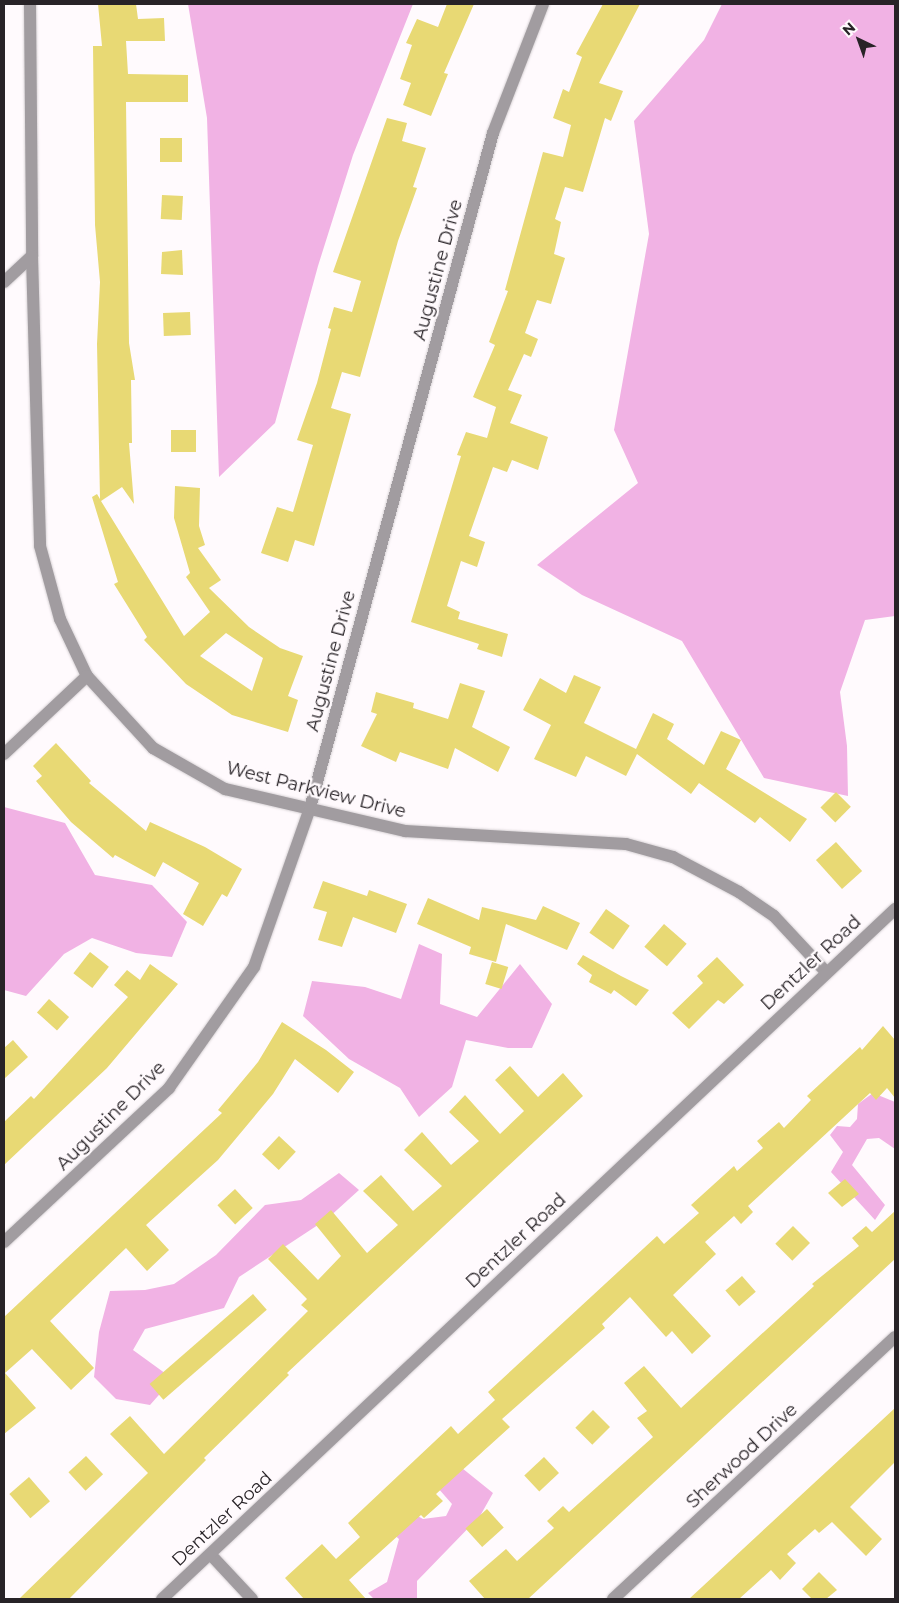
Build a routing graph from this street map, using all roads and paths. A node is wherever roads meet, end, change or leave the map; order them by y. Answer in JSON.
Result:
{"nodes":[{"id":1,"x":30,"y":4,"type":"edge"},
{"id":2,"x":543,"y":4,"type":"edge"},
{"id":3,"x":32,"y":256,"type":"junction"},
{"id":4,"x":4,"y":282,"type":"edge"},
{"id":5,"x":87,"y":676,"type":"junction"},
{"id":6,"x":4,"y":754,"type":"edge"},
{"id":7,"x":310,"y":808,"type":"junction"},
{"id":8,"x":895,"y":909,"type":"edge"},
{"id":9,"x":826,"y":972,"type":"junction"},
{"id":10,"x":4,"y":1242,"type":"edge"},
{"id":11,"x":895,"y":1337,"type":"edge"},
{"id":12,"x":211,"y":1555,"type":"junction"},
{"id":13,"x":162,"y":1599,"type":"edge"},
{"id":14,"x":252,"y":1599,"type":"edge"},
{"id":15,"x":613,"y":1599,"type":"edge"}],
"edges":[{"from":1,"to":3,"type":"street","name":"West Parkview Drive"},
{"from":2,"to":7,"type":"street","name":"Augustine Drive"},
{"from":3,"to":4,"type":"street"},
{"from":3,"to":5,"type":"street","name":"West Parkview Drive"},
{"from":5,"to":6,"type":"street"},
{"from":5,"to":7,"type":"street","name":"West Parkview Drive"},
{"from":7,"to":9,"type":"street","name":"West Parkview Drive"},
{"from":7,"to":10,"type":"street","name":"Augustine Drive"},
{"from":8,"to":9,"type":"street","name":"Dentzler Road"},
{"from":9,"to":12,"type":"street","name":"Dentzler Road"},
{"from":11,"to":15,"type":"street","name":"Sherwood Drive"},
{"from":12,"to":13,"type":"street","name":"Dentzler Road"},
{"from":12,"to":14,"type":"street"}]}
